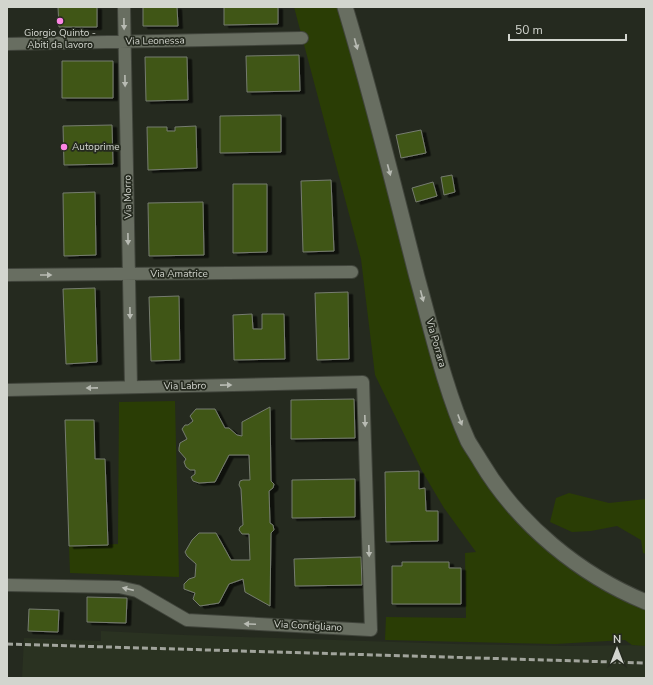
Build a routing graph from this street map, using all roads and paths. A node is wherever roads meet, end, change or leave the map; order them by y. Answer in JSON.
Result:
{"nodes":[{"id":1,"x":124,"y":7,"type":"edge"},
{"id":2,"x":345,"y":7,"type":"edge"},
{"id":3,"x":302,"y":38,"type":"dead end"},
{"id":4,"x":124,"y":42,"type":"junction"},
{"id":5,"x":7,"y":44,"type":"edge"},
{"id":6,"x":352,"y":272,"type":"dead end"},
{"id":7,"x":129,"y":274,"type":"junction"},
{"id":8,"x":7,"y":275,"type":"edge"},
{"id":9,"x":363,"y":382,"type":"joint"},
{"id":10,"x":131,"y":387,"type":"junction"},
{"id":11,"x":7,"y":390,"type":"edge"},
{"id":12,"x":7,"y":585,"type":"edge"},
{"id":13,"x":646,"y":602,"type":"edge"}],
"edges":[{"from":1,"to":4,"type":"street","name":"Via Morro","one_way":true},
{"from":2,"to":13,"type":"street","name":"Via Porrara","one_way":true},
{"from":3,"to":4,"type":"street","name":"Via Leonessa"},
{"from":4,"to":5,"type":"street","name":"Via Leonessa"},
{"from":4,"to":7,"type":"street","name":"Via Morro","one_way":true},
{"from":6,"to":7,"type":"street","name":"Via Amatrice"},
{"from":8,"to":7,"type":"street","name":"Via Amatrice","one_way":true},
{"from":7,"to":10,"type":"street","name":"Via Morro","one_way":true},
{"from":10,"to":9,"type":"street","name":"Via Labro","one_way":true},
{"from":9,"to":12,"type":"street","name":"Via Contigliano","one_way":true},
{"from":10,"to":11,"type":"street","name":"Via Labro","one_way":true}]}
